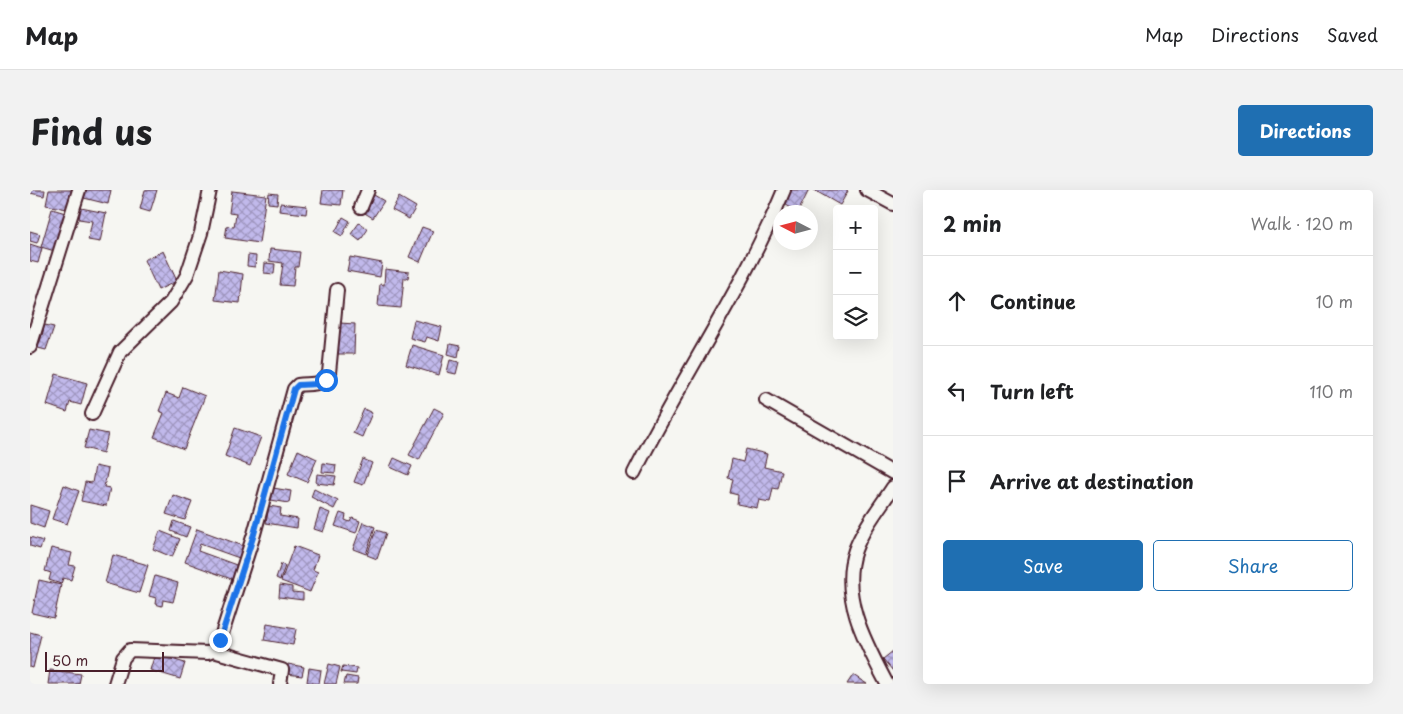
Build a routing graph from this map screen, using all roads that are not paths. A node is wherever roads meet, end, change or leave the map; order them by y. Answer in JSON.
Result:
{"nodes":[{"id":1,"x":79,"y":190,"type":"edge"},
{"id":2,"x":210,"y":190,"type":"edge"},
{"id":3,"x":368,"y":190,"type":"edge"},
{"id":4,"x":784,"y":190,"type":"edge"},
{"id":5,"x":867,"y":190,"type":"edge"},
{"id":6,"x":893,"y":204,"type":"edge"},
{"id":7,"x":361,"y":207,"type":"dead end"},
{"id":8,"x":337,"y":290,"type":"dead end"},
{"id":9,"x":30,"y":347,"type":"edge"},
{"id":10,"x":766,"y":400,"type":"dead end"},
{"id":11,"x":92,"y":414,"type":"dead end"},
{"id":12,"x":634,"y":473,"type":"dead end"},
{"id":13,"x":893,"y":473,"type":"edge"},
{"id":14,"x":893,"y":488,"type":"edge"},
{"id":15,"x":213,"y":651,"type":"junction"},
{"id":16,"x":115,"y":684,"type":"edge"},
{"id":17,"x":280,"y":684,"type":"edge"},
{"id":18,"x":887,"y":684,"type":"edge"}],
"edges":[{"from":1,"to":9,"type":"street"},
{"from":2,"to":11,"type":"street"},
{"from":3,"to":7,"type":"street"},
{"from":4,"to":12,"type":"street"},
{"from":5,"to":6,"type":"street"},
{"from":8,"to":15,"type":"street"},
{"from":10,"to":13,"type":"street"},
{"from":14,"to":18,"type":"street"},
{"from":15,"to":16,"type":"street"},
{"from":15,"to":17,"type":"street"}]}
